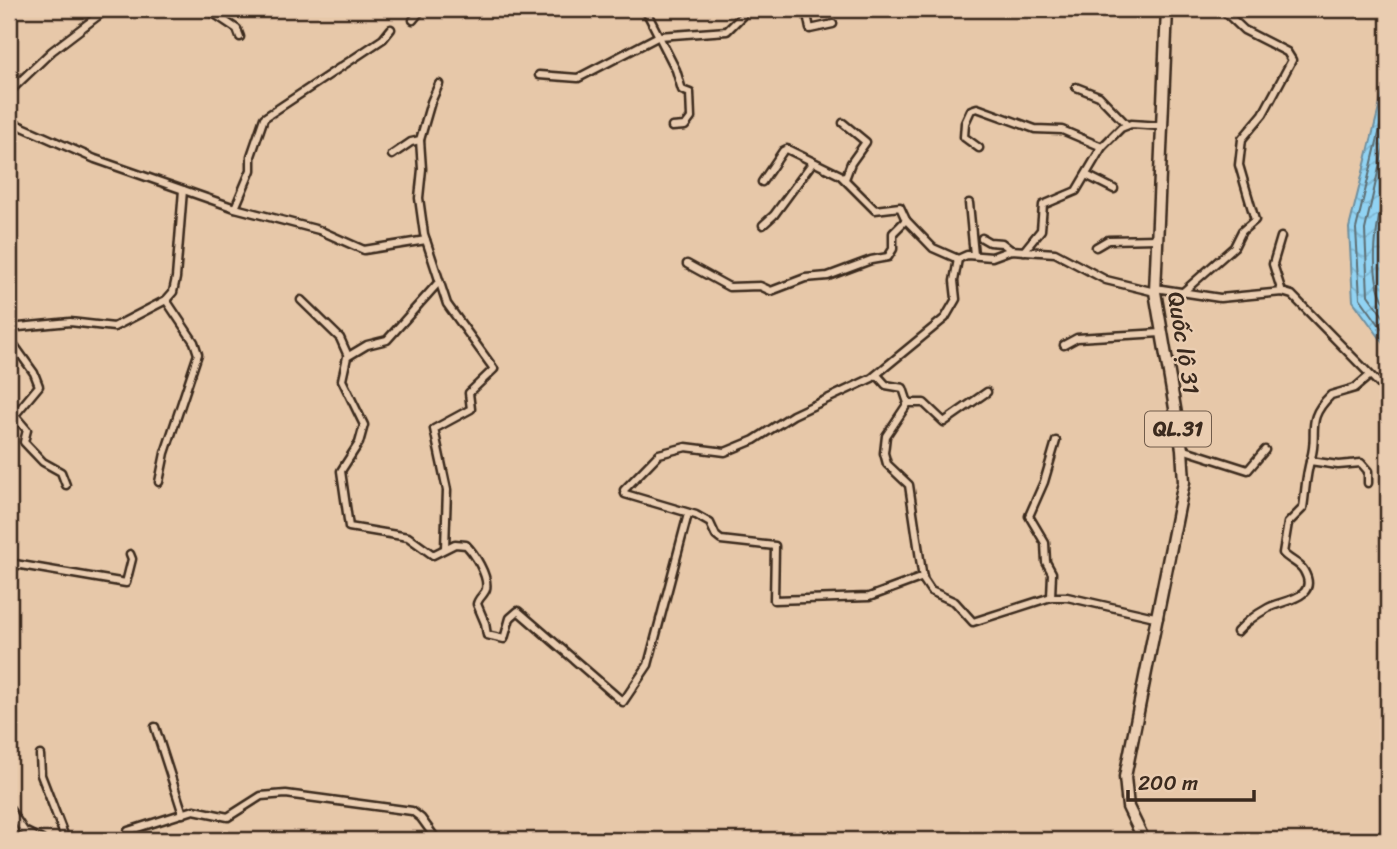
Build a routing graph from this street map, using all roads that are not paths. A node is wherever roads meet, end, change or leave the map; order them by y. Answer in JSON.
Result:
{"nodes":[{"id":1,"x":107,"y":9,"type":"edge"},
{"id":2,"x":207,"y":9,"type":"edge"},
{"id":3,"x":422,"y":9,"type":"edge"},
{"id":4,"x":645,"y":9,"type":"edge"},
{"id":5,"x":806,"y":9,"type":"edge"},
{"id":6,"x":1167,"y":9,"type":"edge"},
{"id":7,"x":1222,"y":9,"type":"edge"},
{"id":8,"x":99,"y":12,"type":"edge"},
{"id":9,"x":742,"y":16,"type":"dead end"},
{"id":10,"x":413,"y":20,"type":"dead end"},
{"id":11,"x":833,"y":24,"type":"dead end"},
{"id":12,"x":391,"y":29,"type":"dead end"},
{"id":13,"x":659,"y":36,"type":"junction"},
{"id":14,"x":240,"y":37,"type":"dead end"},
{"id":15,"x":538,"y":75,"type":"dead end"},
{"id":16,"x":439,"y":84,"type":"dead end"},
{"id":17,"x":1076,"y":87,"type":"dead end"},
{"id":18,"x":9,"y":92,"type":"edge"},
{"id":19,"x":9,"y":121,"type":"edge"},
{"id":20,"x":843,"y":123,"type":"dead end"},
{"id":21,"x":1127,"y":125,"type":"junction"},
{"id":22,"x":1162,"y":126,"type":"junction"},
{"id":23,"x":672,"y":127,"type":"dead end"},
{"id":24,"x":420,"y":140,"type":"junction"},
{"id":25,"x":1102,"y":147,"type":"junction"},
{"id":26,"x":979,"y":148,"type":"dead end"},
{"id":27,"x":392,"y":155,"type":"dead end"},
{"id":28,"x":813,"y":162,"type":"junction"},
{"id":29,"x":1086,"y":175,"type":"junction"},
{"id":30,"x":845,"y":179,"type":"junction"},
{"id":31,"x":762,"y":182,"type":"dead end"},
{"id":32,"x":1114,"y":189,"type":"dead end"},
{"id":33,"x":183,"y":190,"type":"junction"},
{"id":34,"x":969,"y":203,"type":"dead end"},
{"id":35,"x":235,"y":208,"type":"junction"},
{"id":36,"x":906,"y":220,"type":"junction"},
{"id":37,"x":763,"y":225,"type":"dead end"},
{"id":38,"x":1281,"y":237,"type":"dead end"},
{"id":39,"x":982,"y":238,"type":"dead end"},
{"id":40,"x":1157,"y":239,"type":"junction"},
{"id":41,"x":426,"y":240,"type":"junction"},
{"id":42,"x":1096,"y":247,"type":"dead end"},
{"id":43,"x":1011,"y":250,"type":"junction"},
{"id":44,"x":1024,"y":251,"type":"junction"},
{"id":45,"x":974,"y":256,"type":"junction"},
{"id":46,"x":958,"y":259,"type":"junction"},
{"id":47,"x":687,"y":264,"type":"dead end"},
{"id":48,"x":438,"y":283,"type":"junction"},
{"id":49,"x":1155,"y":290,"type":"junction"},
{"id":50,"x":1183,"y":292,"type":"junction"},
{"id":51,"x":1282,"y":292,"type":"junction"},
{"id":52,"x":166,"y":300,"type":"junction"},
{"id":53,"x":302,"y":300,"type":"dead end"},
{"id":54,"x":9,"y":328,"type":"edge"},
{"id":55,"x":1161,"y":332,"type":"junction"},
{"id":56,"x":9,"y":338,"type":"edge"},
{"id":57,"x":1064,"y":345,"type":"dead end"},
{"id":58,"x":348,"y":356,"type":"junction"},
{"id":59,"x":877,"y":375,"type":"junction"},
{"id":60,"x":1369,"y":376,"type":"junction"},
{"id":61,"x":988,"y":392,"type":"dead end"},
{"id":62,"x":1388,"y":393,"type":"edge"},
{"id":63,"x":908,"y":403,"type":"junction"},
{"id":64,"x":15,"y":416,"type":"junction"},
{"id":65,"x":9,"y":422,"type":"edge"},
{"id":66,"x":1056,"y":441,"type":"dead end"},
{"id":67,"x":1182,"y":449,"type":"junction"},
{"id":68,"x":1265,"y":450,"type":"dead end"},
{"id":69,"x":1310,"y":461,"type":"junction"},
{"id":70,"x":159,"y":482,"type":"dead end"},
{"id":71,"x":1368,"y":484,"type":"dead end"},
{"id":72,"x":66,"y":485,"type":"dead end"},
{"id":73,"x":688,"y":513,"type":"junction"},
{"id":74,"x":445,"y":548,"type":"junction"},
{"id":75,"x":130,"y":554,"type":"dead end"},
{"id":76,"x":9,"y":563,"type":"edge"},
{"id":77,"x":923,"y":577,"type":"junction"},
{"id":78,"x":1051,"y":597,"type":"junction"},
{"id":79,"x":1159,"y":618,"type":"junction"},
{"id":80,"x":1237,"y":632,"type":"dead end"},
{"id":81,"x":155,"y":727,"type":"dead end"},
{"id":82,"x":40,"y":755,"type":"dead end"},
{"id":83,"x":9,"y":808,"type":"edge"},
{"id":84,"x":183,"y":814,"type":"junction"},
{"id":85,"x":30,"y":838,"type":"edge"},
{"id":86,"x":42,"y":840,"type":"edge"},
{"id":87,"x":66,"y":840,"type":"edge"},
{"id":88,"x":127,"y":840,"type":"edge"},
{"id":89,"x":437,"y":840,"type":"edge"},
{"id":90,"x":1144,"y":840,"type":"edge"}],
"edges":[{"from":1,"to":8,"type":"street"},
{"from":2,"to":14,"type":"street"},
{"from":3,"to":10,"type":"street"},
{"from":4,"to":13,"type":"street"},
{"from":5,"to":11,"type":"street"},
{"from":6,"to":22,"type":"highway","name":"Quốc lộ 31","number":"QL.31"},
{"from":7,"to":50,"type":"street"},
{"from":8,"to":18,"type":"street"},
{"from":9,"to":13,"type":"street"},
{"from":12,"to":35,"type":"street"},
{"from":13,"to":15,"type":"street"},
{"from":13,"to":23,"type":"street"},
{"from":16,"to":24,"type":"street"},
{"from":17,"to":21,"type":"street"},
{"from":19,"to":33,"type":"street"},
{"from":20,"to":30,"type":"street"},
{"from":21,"to":22,"type":"street"},
{"from":21,"to":25,"type":"street"},
{"from":22,"to":40,"type":"highway","name":"Quốc lộ 31","number":"QL.31"},
{"from":24,"to":27,"type":"street"},
{"from":24,"to":41,"type":"street"},
{"from":25,"to":26,"type":"street"},
{"from":25,"to":29,"type":"street"},
{"from":28,"to":30,"type":"street"},
{"from":28,"to":31,"type":"street"},
{"from":28,"to":37,"type":"street"},
{"from":29,"to":32,"type":"street"},
{"from":29,"to":44,"type":"street"},
{"from":30,"to":36,"type":"street"},
{"from":33,"to":35,"type":"street"},
{"from":33,"to":52,"type":"street"},
{"from":34,"to":45,"type":"street"},
{"from":35,"to":41,"type":"street"},
{"from":36,"to":46,"type":"street"},
{"from":36,"to":47,"type":"street"},
{"from":38,"to":51,"type":"street"},
{"from":39,"to":43,"type":"street"},
{"from":40,"to":42,"type":"street"},
{"from":40,"to":49,"type":"highway","name":"Quốc lộ 31","number":"QL.31"},
{"from":41,"to":48,"type":"street"},
{"from":43,"to":44,"type":"street"},
{"from":43,"to":45,"type":"street"},
{"from":44,"to":49,"type":"street"},
{"from":45,"to":46,"type":"street"},
{"from":46,"to":59,"type":"street"},
{"from":48,"to":58,"type":"street"},
{"from":48,"to":74,"type":"street"},
{"from":49,"to":50,"type":"street"},
{"from":49,"to":55,"type":"highway","name":"Quốc lộ 31","number":"QL.31"},
{"from":50,"to":51,"type":"street"},
{"from":51,"to":60,"type":"street"},
{"from":52,"to":54,"type":"street"},
{"from":52,"to":70,"type":"street"},
{"from":53,"to":58,"type":"street"},
{"from":55,"to":57,"type":"street"},
{"from":55,"to":67,"type":"highway","name":"Quốc lộ 31","number":"QL.31"},
{"from":56,"to":64,"type":"street"},
{"from":58,"to":74,"type":"street"},
{"from":59,"to":63,"type":"street"},
{"from":59,"to":73,"type":"street"},
{"from":60,"to":62,"type":"street"},
{"from":60,"to":69,"type":"street"},
{"from":61,"to":63,"type":"street"},
{"from":63,"to":77,"type":"street"},
{"from":64,"to":65,"type":"street"},
{"from":64,"to":72,"type":"street"},
{"from":66,"to":78,"type":"street"},
{"from":67,"to":68,"type":"street"},
{"from":67,"to":79,"type":"highway","name":"Quốc lộ 31","number":"QL.31"},
{"from":69,"to":71,"type":"street"},
{"from":69,"to":80,"type":"street"},
{"from":73,"to":74,"type":"street"},
{"from":73,"to":77,"type":"street"},
{"from":75,"to":76,"type":"street"},
{"from":77,"to":78,"type":"street"},
{"from":78,"to":79,"type":"street"},
{"from":79,"to":90,"type":"highway","name":"Quốc lộ 31","number":"QL.31"},
{"from":81,"to":84,"type":"street"},
{"from":82,"to":87,"type":"street"},
{"from":83,"to":85,"type":"street"},
{"from":84,"to":88,"type":"street"},
{"from":84,"to":89,"type":"street"},
{"from":85,"to":86,"type":"street"}]}
